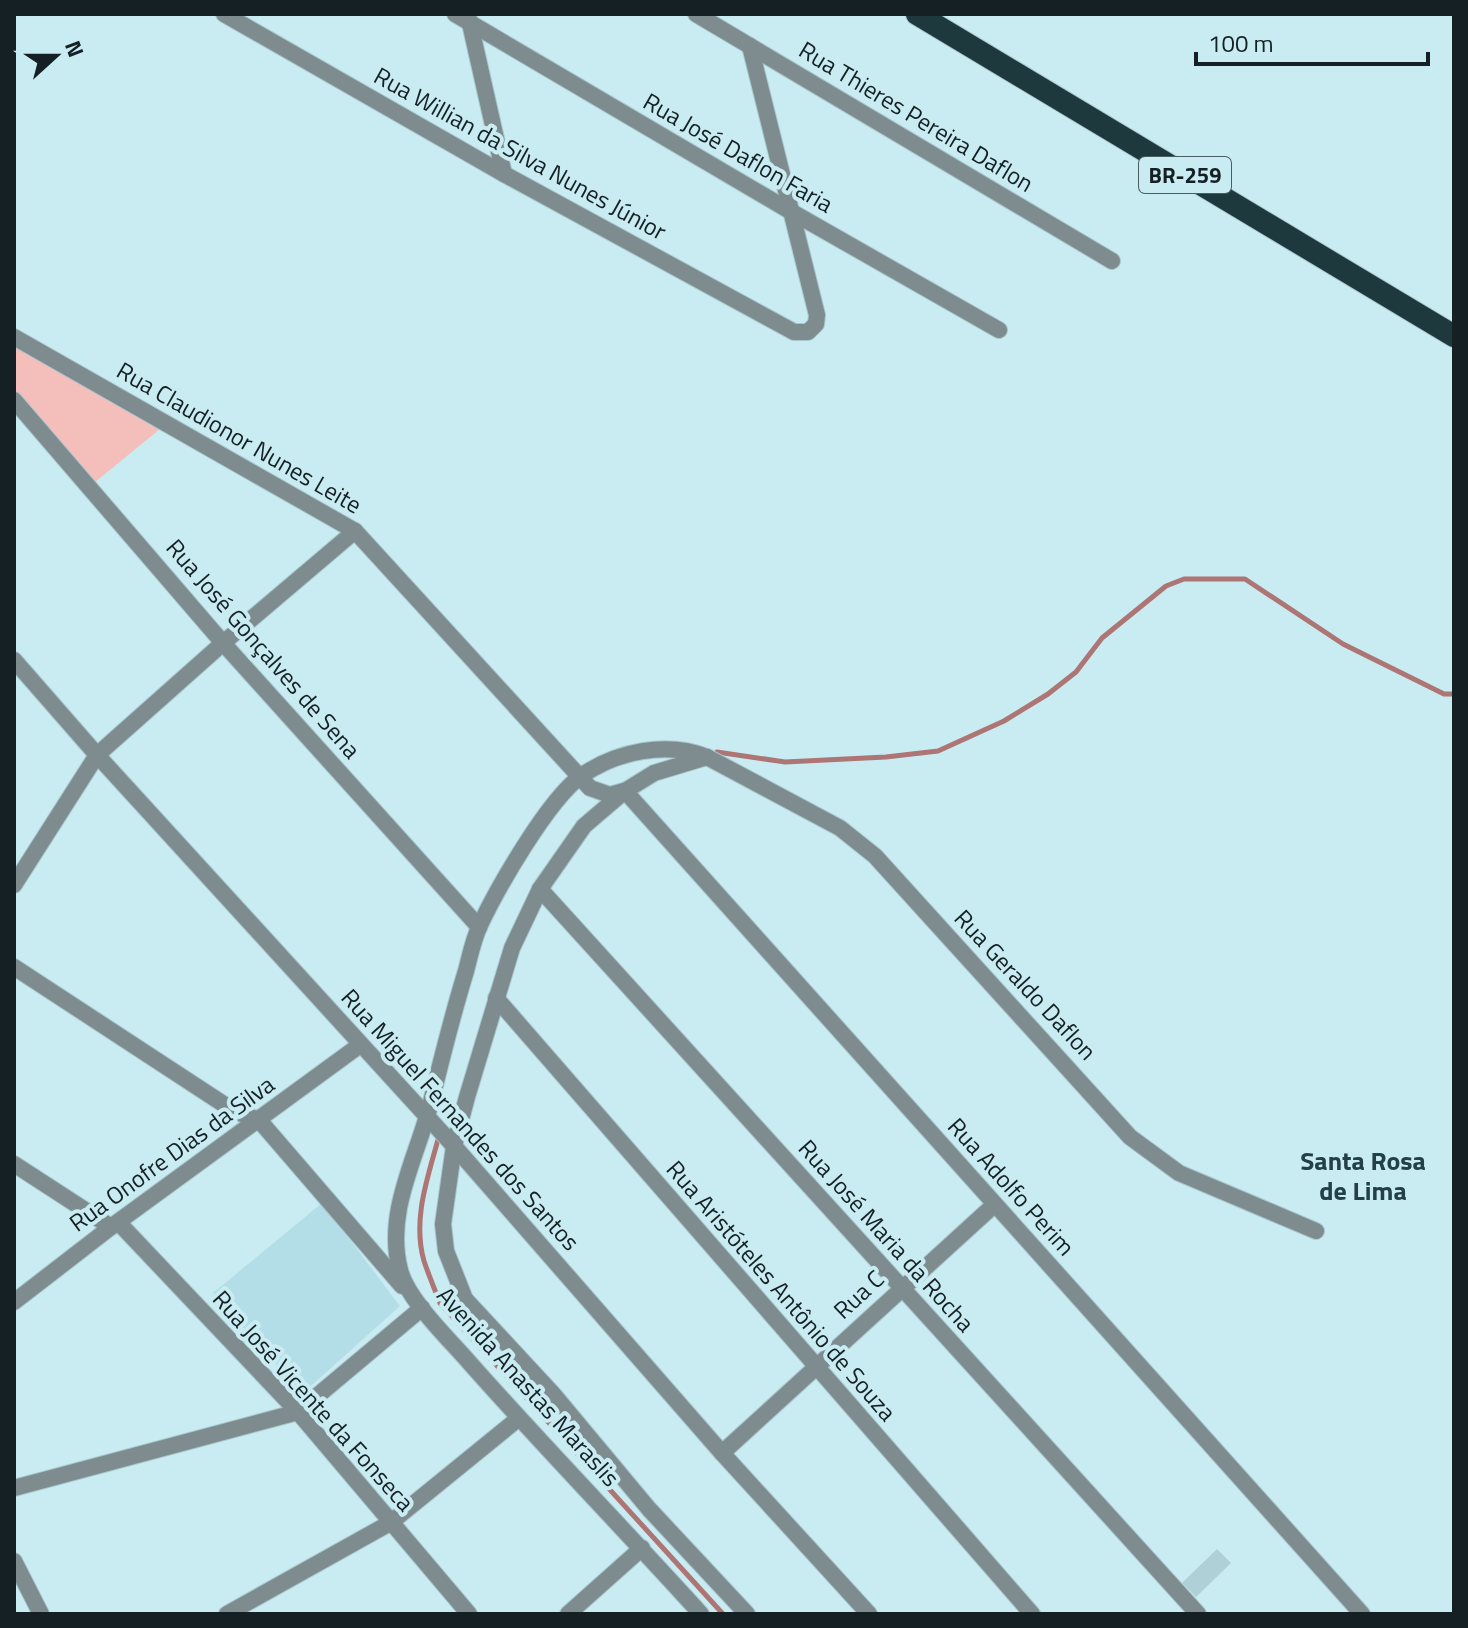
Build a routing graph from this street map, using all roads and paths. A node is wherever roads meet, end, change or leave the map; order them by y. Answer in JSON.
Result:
{"nodes":[{"id":1,"x":224,"y":14,"type":"edge"},
{"id":2,"x":696,"y":14,"type":"edge"},
{"id":3,"x":917,"y":14,"type":"edge"},
{"id":4,"x":464,"y":17,"type":"edge"},
{"id":5,"x":750,"y":46,"type":"junction"},
{"id":6,"x":504,"y":174,"type":"junction"},
{"id":7,"x":790,"y":211,"type":"junction"},
{"id":8,"x":1112,"y":261,"type":"dead end"},
{"id":9,"x":999,"y":330,"type":"dead end"},
{"id":10,"x":1454,"y":336,"type":"edge"},
{"id":11,"x":14,"y":337,"type":"edge"},
{"id":12,"x":14,"y":400,"type":"edge"},
{"id":13,"x":355,"y":531,"type":"junction"},
{"id":14,"x":223,"y":643,"type":"junction"},
{"id":15,"x":14,"y":660,"type":"edge"},
{"id":16,"x":97,"y":755,"type":"junction"},
{"id":17,"x":707,"y":757,"type":"junction"},
{"id":18,"x":580,"y":777,"type":"junction"},
{"id":19,"x":625,"y":791,"type":"junction"},
{"id":20,"x":14,"y":885,"type":"edge"},
{"id":21,"x":540,"y":889,"type":"junction"},
{"id":22,"x":479,"y":927,"type":"junction"},
{"id":23,"x":14,"y":967,"type":"edge"},
{"id":24,"x":496,"y":998,"type":"junction"},
{"id":25,"x":360,"y":1045,"type":"junction"},
{"id":26,"x":427,"y":1116,"type":"junction"},
{"id":27,"x":259,"y":1120,"type":"junction"},
{"id":28,"x":454,"y":1146,"type":"junction"},
{"id":29,"x":14,"y":1164,"type":"edge"},
{"id":30,"x":994,"y":1205,"type":"junction"},
{"id":31,"x":115,"y":1225,"type":"junction"},
{"id":32,"x":1316,"y":1231,"type":"dead end"},
{"id":33,"x":901,"y":1289,"type":"junction"},
{"id":34,"x":14,"y":1302,"type":"edge"},
{"id":35,"x":422,"y":1308,"type":"junction"},
{"id":36,"x":815,"y":1368,"type":"junction"},
{"id":37,"x":298,"y":1412,"type":"junction"},
{"id":38,"x":519,"y":1418,"type":"junction"},
{"id":39,"x":722,"y":1453,"type":"junction"},
{"id":40,"x":14,"y":1488,"type":"edge"},
{"id":41,"x":390,"y":1523,"type":"junction"},
{"id":42,"x":642,"y":1548,"type":"junction"},
{"id":43,"x":14,"y":1561,"type":"edge"},
{"id":44,"x":41,"y":1614,"type":"edge"},
{"id":45,"x":227,"y":1614,"type":"edge"},
{"id":46,"x":469,"y":1614,"type":"edge"},
{"id":47,"x":568,"y":1614,"type":"edge"},
{"id":48,"x":701,"y":1614,"type":"edge"},
{"id":49,"x":747,"y":1614,"type":"edge"},
{"id":50,"x":869,"y":1614,"type":"edge"},
{"id":51,"x":1032,"y":1614,"type":"edge"},
{"id":52,"x":1198,"y":1614,"type":"edge"},
{"id":53,"x":1362,"y":1614,"type":"edge"}],
"edges":[{"from":1,"to":6,"type":"street","name":"Rua Willian da Silva Nunes Júnior"},
{"from":2,"to":5,"type":"street","name":"Rua Thieres Pereira Daflon"},
{"from":3,"to":10,"type":"highway","number":"BR-259"},
{"from":4,"to":6,"type":"street"},
{"from":4,"to":7,"type":"street","name":"Rua José Daflon Faria"},
{"from":5,"to":7,"type":"street"},
{"from":5,"to":8,"type":"street","name":"Rua Thieres Pereira Daflon"},
{"from":6,"to":7,"type":"street","name":"Rua Willian da Silva Nunes Júnior"},
{"from":7,"to":9,"type":"street","name":"Rua José Daflon Faria"},
{"from":11,"to":13,"type":"street","name":"Rua Claudionor Nunes Leite"},
{"from":12,"to":14,"type":"street","name":"Rua José Gonçalves de Sena"},
{"from":13,"to":14,"type":"street"},
{"from":13,"to":18,"type":"street","name":"Rua Claudionor Nunes Leite"},
{"from":14,"to":16,"type":"street"},
{"from":14,"to":22,"type":"street","name":"Rua José Gonçalves de Sena"},
{"from":15,"to":16,"type":"street","name":"Rua Miguel Fernandes dos Santos"},
{"from":16,"to":20,"type":"street"},
{"from":16,"to":25,"type":"street","name":"Rua Miguel Fernandes dos Santos"},
{"from":17,"to":18,"type":"street","name":"Rua Geraldo Daflon"},
{"from":17,"to":19,"type":"street","name":"Avenida Anastas Maraslis"},
{"from":17,"to":32,"type":"street","name":"Rua Geraldo Daflon"},
{"from":18,"to":19,"type":"street","name":"Rua Claudionor Nunes Leite"},
{"from":18,"to":22,"type":"street","name":"Avenida Anastas Maraslis"},
{"from":19,"to":21,"type":"street","name":"Avenida Anastas Maraslis"},
{"from":19,"to":30,"type":"street","name":"Rua Adolfo Perim"},
{"from":21,"to":24,"type":"street","name":"Avenida Anastas Maraslis"},
{"from":21,"to":33,"type":"street","name":"Rua José Maria da Rocha"},
{"from":22,"to":26,"type":"street","name":"Avenida Anastas Maraslis"},
{"from":23,"to":27,"type":"street"},
{"from":24,"to":28,"type":"street","name":"Avenida Anastas Maraslis"},
{"from":24,"to":36,"type":"street","name":"Rua Aristóteles Antônio de Souza"},
{"from":25,"to":26,"type":"street","name":"Rua Miguel Fernandes dos Santos"},
{"from":25,"to":27,"type":"street","name":"Rua Onofre Dias da Silva"},
{"from":26,"to":28,"type":"street","name":"Rua Miguel Fernandes dos Santos"},
{"from":26,"to":35,"type":"street","name":"Avenida Anastas Maraslis"},
{"from":27,"to":31,"type":"street","name":"Rua Onofre Dias da Silva"},
{"from":27,"to":35,"type":"street"},
{"from":28,"to":39,"type":"street","name":"Rua Miguel Fernandes dos Santos"},
{"from":28,"to":49,"type":"street","name":"Avenida Anastas Maraslis"},
{"from":29,"to":31,"type":"street","name":"Rua José Vicente da Fonseca"},
{"from":30,"to":33,"type":"street","name":"Rua C"},
{"from":30,"to":53,"type":"street","name":"Rua Adolfo Perim"},
{"from":31,"to":34,"type":"street","name":"Rua Onofre Dias da Silva"},
{"from":31,"to":37,"type":"street","name":"Rua José Vicente da Fonseca"},
{"from":33,"to":36,"type":"street","name":"Rua C"},
{"from":33,"to":52,"type":"street","name":"Rua José Maria da Rocha"},
{"from":35,"to":37,"type":"street"},
{"from":35,"to":38,"type":"street","name":"Avenida Anastas Maraslis"},
{"from":36,"to":39,"type":"street","name":"Rua C"},
{"from":36,"to":51,"type":"street","name":"Rua Aristóteles Antônio de Souza"},
{"from":37,"to":40,"type":"street"},
{"from":37,"to":41,"type":"street","name":"Rua José Vicente da Fonseca"},
{"from":38,"to":41,"type":"street"},
{"from":38,"to":42,"type":"street","name":"Avenida Anastas Maraslis"},
{"from":39,"to":50,"type":"street","name":"Rua Miguel Fernandes dos Santos"},
{"from":41,"to":45,"type":"street"},
{"from":41,"to":46,"type":"street","name":"Rua José Vicente da Fonseca"},
{"from":42,"to":47,"type":"street"},
{"from":42,"to":48,"type":"street","name":"Avenida Anastas Maraslis"},
{"from":43,"to":44,"type":"street"}]}
